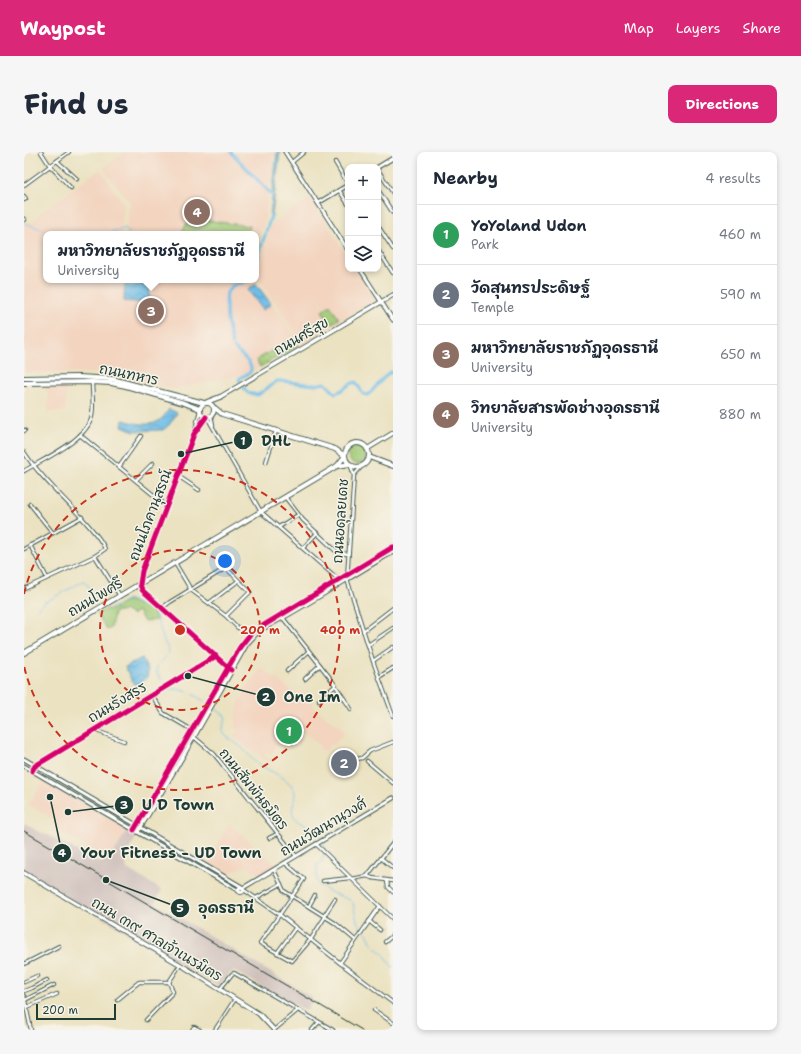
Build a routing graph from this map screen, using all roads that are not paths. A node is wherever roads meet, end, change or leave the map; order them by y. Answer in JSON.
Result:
{"nodes":[{"id":1,"x":41,"y":152,"type":"edge"},
{"id":2,"x":285,"y":152,"type":"edge"},
{"id":3,"x":304,"y":152,"type":"edge"},
{"id":4,"x":67,"y":153,"type":"edge"},
{"id":5,"x":393,"y":158,"type":"edge"},
{"id":6,"x":57,"y":161,"type":"junction"},
{"id":7,"x":292,"y":162,"type":"junction"},
{"id":8,"x":335,"y":162,"type":"dead end"},
{"id":9,"x":50,"y":166,"type":"junction"},
{"id":10,"x":381,"y":167,"type":"edge"},
{"id":11,"x":381,"y":174,"type":"edge"},
{"id":12,"x":77,"y":180,"type":"dead end"},
{"id":13,"x":345,"y":180,"type":"edge"},
{"id":14,"x":24,"y":185,"type":"edge"},
{"id":15,"x":345,"y":187,"type":"edge"},
{"id":16,"x":71,"y":188,"type":"dead end"},
{"id":17,"x":339,"y":190,"type":"junction"},
{"id":18,"x":393,"y":193,"type":"edge"},
{"id":19,"x":381,"y":195,"type":"edge"},
{"id":20,"x":24,"y":196,"type":"edge"},
{"id":21,"x":24,"y":200,"type":"edge"},
{"id":22,"x":345,"y":200,"type":"edge"},
{"id":23,"x":318,"y":203,"type":"junction"},
{"id":24,"x":393,"y":213,"type":"edge"},
{"id":25,"x":381,"y":231,"type":"edge"},
{"id":26,"x":345,"y":245,"type":"edge"},
{"id":27,"x":393,"y":249,"type":"edge"},
{"id":28,"x":381,"y":255,"type":"edge"},
{"id":29,"x":362,"y":272,"type":"edge"},
{"id":30,"x":393,"y":273,"type":"edge"},
{"id":31,"x":393,"y":295,"type":"edge"},
{"id":32,"x":381,"y":302,"type":"junction"},
{"id":33,"x":393,"y":320,"type":"edge"},
{"id":34,"x":24,"y":378,"type":"edge"},
{"id":35,"x":92,"y":382,"type":"junction"},
{"id":36,"x":24,"y":383,"type":"edge"},
{"id":37,"x":220,"y":397,"type":"junction"},
{"id":38,"x":205,"y":402,"type":"junction"},
{"id":39,"x":215,"y":408,"type":"junction"},
{"id":40,"x":200,"y":410,"type":"junction"},
{"id":41,"x":222,"y":414,"type":"junction"},
{"id":42,"x":209,"y":416,"type":"junction"},
{"id":43,"x":276,"y":431,"type":"junction"},
{"id":44,"x":393,"y":433,"type":"edge"},
{"id":45,"x":194,"y":434,"type":"junction"},
{"id":46,"x":80,"y":435,"type":"junction"},
{"id":47,"x":141,"y":436,"type":"dead end"},
{"id":48,"x":348,"y":447,"type":"junction"},
{"id":49,"x":335,"y":449,"type":"junction"},
{"id":50,"x":368,"y":449,"type":"junction"},
{"id":51,"x":24,"y":452,"type":"edge"},
{"id":52,"x":345,"y":456,"type":"junction"},
{"id":53,"x":369,"y":458,"type":"junction"},
{"id":54,"x":266,"y":462,"type":"dead end"},
{"id":55,"x":153,"y":463,"type":"dead end"},
{"id":56,"x":350,"y":464,"type":"junction"},
{"id":57,"x":363,"y":465,"type":"junction"},
{"id":58,"x":33,"y":466,"type":"junction"},
{"id":59,"x":337,"y":466,"type":"junction"},
{"id":60,"x":393,"y":466,"type":"edge"},
{"id":61,"x":119,"y":467,"type":"junction"},
{"id":62,"x":24,"y":471,"type":"edge"},
{"id":63,"x":354,"y":475,"type":"junction"},
{"id":64,"x":178,"y":476,"type":"junction"},
{"id":65,"x":136,"y":480,"type":"junction"},
{"id":66,"x":199,"y":490,"type":"dead end"},
{"id":67,"x":285,"y":497,"type":"junction"},
{"id":68,"x":30,"y":504,"type":"dead end"},
{"id":69,"x":167,"y":506,"type":"junction"},
{"id":70,"x":261,"y":512,"type":"junction"},
{"id":71,"x":298,"y":515,"type":"junction"},
{"id":72,"x":82,"y":517,"type":"junction"},
{"id":73,"x":279,"y":527,"type":"junction"},
{"id":74,"x":53,"y":533,"type":"junction"},
{"id":75,"x":317,"y":533,"type":"junction"},
{"id":76,"x":30,"y":545,"type":"junction"},
{"id":77,"x":393,"y":547,"type":"edge"},
{"id":78,"x":303,"y":548,"type":"junction"},
{"id":79,"x":24,"y":549,"type":"edge"},
{"id":80,"x":393,"y":552,"type":"edge"},
{"id":81,"x":348,"y":554,"type":"junction"},
{"id":82,"x":95,"y":556,"type":"junction"},
{"id":83,"x":174,"y":563,"type":"junction"},
{"id":84,"x":347,"y":574,"type":"junction"},
{"id":85,"x":47,"y":578,"type":"junction"},
{"id":86,"x":338,"y":579,"type":"junction"},
{"id":87,"x":347,"y":579,"type":"junction"},
{"id":88,"x":238,"y":581,"type":"junction"},
{"id":89,"x":340,"y":583,"type":"junction"},
{"id":90,"x":140,"y":584,"type":"junction"},
{"id":91,"x":24,"y":589,"type":"edge"},
{"id":92,"x":191,"y":590,"type":"junction"},
{"id":93,"x":120,"y":596,"type":"junction"},
{"id":94,"x":209,"y":603,"type":"junction"},
{"id":95,"x":162,"y":608,"type":"junction"},
{"id":96,"x":393,"y":608,"type":"edge"},
{"id":97,"x":281,"y":614,"type":"junction"},
{"id":98,"x":226,"y":616,"type":"junction"},
{"id":99,"x":283,"y":618,"type":"junction"},
{"id":100,"x":238,"y":628,"type":"dead end"},
{"id":101,"x":393,"y":628,"type":"edge"},
{"id":102,"x":363,"y":631,"type":"junction"},
{"id":103,"x":368,"y":645,"type":"junction"},
{"id":104,"x":393,"y":647,"type":"edge"},
{"id":105,"x":309,"y":651,"type":"junction"},
{"id":106,"x":24,"y":653,"type":"edge"},
{"id":107,"x":216,"y":656,"type":"junction"},
{"id":108,"x":373,"y":661,"type":"junction"},
{"id":109,"x":320,"y":665,"type":"junction"},
{"id":110,"x":228,"y":667,"type":"junction"},
{"id":111,"x":393,"y":668,"type":"edge"},
{"id":112,"x":232,"y":670,"type":"junction"},
{"id":113,"x":287,"y":672,"type":"dead end"},
{"id":114,"x":379,"y":678,"type":"junction"},
{"id":115,"x":305,"y":680,"type":"dead end"},
{"id":116,"x":335,"y":686,"type":"junction"},
{"id":117,"x":152,"y":695,"type":"junction"},
{"id":118,"x":210,"y":698,"type":"junction"},
{"id":119,"x":319,"y":700,"type":"dead end"},
{"id":120,"x":214,"y":701,"type":"junction"},
{"id":121,"x":351,"y":709,"type":"dead end"},
{"id":122,"x":392,"y":710,"type":"edge"},
{"id":123,"x":393,"y":716,"type":"edge"},
{"id":124,"x":93,"y":730,"type":"junction"},
{"id":125,"x":192,"y":730,"type":"junction"},
{"id":126,"x":189,"y":734,"type":"junction"},
{"id":127,"x":194,"y":737,"type":"junction"},
{"id":128,"x":124,"y":741,"type":"dead end"},
{"id":129,"x":393,"y":742,"type":"edge"},
{"id":130,"x":24,"y":759,"type":"edge"},
{"id":131,"x":357,"y":759,"type":"dead end"},
{"id":132,"x":367,"y":761,"type":"dead end"},
{"id":133,"x":24,"y":766,"type":"edge"},
{"id":134,"x":35,"y":766,"type":"junction"},
{"id":135,"x":32,"y":771,"type":"junction"},
{"id":136,"x":166,"y":775,"type":"junction"},
{"id":137,"x":170,"y":778,"type":"junction"},
{"id":138,"x":162,"y":783,"type":"junction"},
{"id":139,"x":393,"y":783,"type":"edge"},
{"id":140,"x":166,"y":786,"type":"junction"},
{"id":141,"x":393,"y":798,"type":"edge"},
{"id":142,"x":138,"y":827,"type":"junction"},
{"id":143,"x":136,"y":831,"type":"junction"},
{"id":144,"x":277,"y":834,"type":"junction"},
{"id":145,"x":268,"y":838,"type":"dead end"},
{"id":146,"x":316,"y":844,"type":"junction"},
{"id":147,"x":393,"y":844,"type":"edge"},
{"id":148,"x":296,"y":856,"type":"junction"},
{"id":149,"x":381,"y":858,"type":"junction"},
{"id":150,"x":285,"y":863,"type":"junction"},
{"id":151,"x":393,"y":868,"type":"edge"},
{"id":152,"x":274,"y":870,"type":"junction"},
{"id":153,"x":24,"y":873,"type":"edge"},
{"id":154,"x":367,"y":876,"type":"junction"},
{"id":155,"x":351,"y":878,"type":"junction"},
{"id":156,"x":229,"y":880,"type":"junction"},
{"id":157,"x":323,"y":881,"type":"dead end"},
{"id":158,"x":387,"y":881,"type":"junction"},
{"id":159,"x":393,"y":882,"type":"edge"},
{"id":160,"x":281,"y":884,"type":"junction"},
{"id":161,"x":227,"y":885,"type":"junction"},
{"id":162,"x":243,"y":888,"type":"junction"},
{"id":163,"x":393,"y":892,"type":"edge"},
{"id":164,"x":292,"y":896,"type":"junction"},
{"id":165,"x":315,"y":896,"type":"dead end"},
{"id":166,"x":256,"y":898,"type":"junction"},
{"id":167,"x":335,"y":899,"type":"dead end"},
{"id":168,"x":309,"y":906,"type":"junction"},
{"id":169,"x":380,"y":906,"type":"junction"},
{"id":170,"x":280,"y":915,"type":"junction"},
{"id":171,"x":325,"y":916,"type":"junction"},
{"id":172,"x":393,"y":919,"type":"edge"},
{"id":173,"x":370,"y":921,"type":"junction"},
{"id":174,"x":296,"y":927,"type":"junction"},
{"id":175,"x":380,"y":930,"type":"dead end"},
{"id":176,"x":393,"y":935,"type":"edge"},
{"id":177,"x":311,"y":939,"type":"junction"},
{"id":178,"x":355,"y":940,"type":"junction"},
{"id":179,"x":385,"y":942,"type":"dead end"},
{"id":180,"x":59,"y":946,"type":"dead end"},
{"id":181,"x":277,"y":953,"type":"junction"},
{"id":182,"x":340,"y":963,"type":"junction"},
{"id":183,"x":24,"y":964,"type":"edge"},
{"id":184,"x":180,"y":965,"type":"junction"},
{"id":185,"x":37,"y":976,"type":"dead end"},
{"id":186,"x":47,"y":980,"type":"dead end"},
{"id":187,"x":24,"y":982,"type":"edge"},
{"id":188,"x":169,"y":982,"type":"junction"},
{"id":189,"x":54,"y":985,"type":"dead end"},
{"id":190,"x":220,"y":989,"type":"junction"},
{"id":191,"x":24,"y":991,"type":"edge"},
{"id":192,"x":57,"y":994,"type":"dead end"},
{"id":193,"x":24,"y":998,"type":"edge"},
{"id":194,"x":235,"y":998,"type":"junction"},
{"id":195,"x":117,"y":1000,"type":"dead end"},
{"id":196,"x":393,"y":1003,"type":"edge"},
{"id":197,"x":27,"y":1007,"type":"junction"},
{"id":198,"x":298,"y":1010,"type":"junction"},
{"id":199,"x":374,"y":1010,"type":"dead end"},
{"id":200,"x":146,"y":1020,"type":"dead end"},
{"id":201,"x":319,"y":1022,"type":"junction"},
{"id":202,"x":393,"y":1023,"type":"edge"},
{"id":203,"x":31,"y":1030,"type":"edge"},
{"id":204,"x":192,"y":1030,"type":"edge"},
{"id":205,"x":200,"y":1030,"type":"edge"},
{"id":206,"x":215,"y":1030,"type":"edge"},
{"id":207,"x":274,"y":1030,"type":"edge"},
{"id":208,"x":312,"y":1030,"type":"edge"},
{"id":209,"x":333,"y":1030,"type":"edge"}],
"edges":[{"from":1,"to":9,"type":"street"},
{"from":2,"to":7,"type":"street"},
{"from":3,"to":7,"type":"street"},
{"from":4,"to":6,"type":"street"},
{"from":5,"to":10,"type":"street"},
{"from":6,"to":9,"type":"street"},
{"from":6,"to":12,"type":"street"},
{"from":7,"to":23,"type":"street"},
{"from":8,"to":13,"type":"street"},
{"from":9,"to":14,"type":"street"},
{"from":9,"to":16,"type":"street"},
{"from":11,"to":18,"type":"street"},
{"from":15,"to":17,"type":"street"},
{"from":17,"to":22,"type":"street"},
{"from":17,"to":23,"type":"street"},
{"from":19,"to":24,"type":"street"},
{"from":20,"to":21,"type":"street"},
{"from":23,"to":26,"type":"street"},
{"from":25,"to":27,"type":"street"},
{"from":28,"to":30,"type":"street"},
{"from":29,"to":32,"type":"street"},
{"from":31,"to":32,"type":"main road","name":"ถนนศรีสุข"},
{"from":32,"to":33,"type":"street"},
{"from":32,"to":37,"type":"main road","name":"ถนนศรีสุข"},
{"from":34,"to":38,"type":"main road","name":"ถนนทหาร"},
{"from":35,"to":36,"type":"main road","name":"ถนนทหาร"},
{"from":35,"to":40,"type":"main road","name":"ถนนทหาร"},
{"from":35,"to":46,"type":"street"},
{"from":37,"to":38,"type":"main road"},
{"from":37,"to":39,"type":"main road"},
{"from":38,"to":39,"type":"main road"},
{"from":38,"to":40,"type":"main road"},
{"from":39,"to":41,"type":"main road"},
{"from":39,"to":42,"type":"main road"},
{"from":40,"to":42,"type":"main road"},
{"from":40,"to":45,"type":"street","name":"ถนนโภคานุสรณ์"},
{"from":41,"to":42,"type":"main road"},
{"from":41,"to":43,"type":"main road"},
{"from":42,"to":45,"type":"street","name":"ถนนโภคานุสรณ์"},
{"from":42,"to":70,"type":"street"},
{"from":43,"to":49,"type":"main road"},
{"from":43,"to":54,"type":"street"},
{"from":44,"to":50,"type":"main road"},
{"from":45,"to":64,"type":"street","name":"ถนนโภคานุสรณ์"},
{"from":46,"to":58,"type":"street"},
{"from":46,"to":61,"type":"street"},
{"from":47,"to":61,"type":"street"},
{"from":48,"to":49,"type":"main road"},
{"from":48,"to":50,"type":"main road"},
{"from":48,"to":52,"type":"main road"},
{"from":49,"to":52,"type":"main road"},
{"from":50,"to":53,"type":"main road"},
{"from":51,"to":58,"type":"street"},
{"from":52,"to":56,"type":"main road"},
{"from":52,"to":59,"type":"main road","name":"ถนนโพศรี"},
{"from":53,"to":57,"type":"main road"},
{"from":53,"to":60,"type":"main road"},
{"from":55,"to":65,"type":"street"},
{"from":56,"to":57,"type":"main road"},
{"from":56,"to":59,"type":"main road","name":"ถนนโพศรี"},
{"from":56,"to":63,"type":"street","name":"ถนนอดุลยเดช"},
{"from":57,"to":63,"type":"street"},
{"from":58,"to":62,"type":"street"},
{"from":58,"to":72,"type":"street"},
{"from":59,"to":67,"type":"main road","name":"ถนนโพศรี"},
{"from":61,"to":65,"type":"street"},
{"from":63,"to":81,"type":"street","name":"ถนนอดุลยเดช"},
{"from":64,"to":66,"type":"street"},
{"from":64,"to":69,"type":"street","name":"ถนนโภคานุสรณ์"},
{"from":65,"to":69,"type":"street"},
{"from":67,"to":70,"type":"main road","name":"ถนนโพศรี"},
{"from":67,"to":71,"type":"street"},
{"from":68,"to":74,"type":"street"},
{"from":69,"to":90,"type":"street","name":"ถนนโภคานุสรณ์"},
{"from":70,"to":73,"type":"street"},
{"from":70,"to":83,"type":"main road","name":"ถนนโพศรี"},
{"from":71,"to":73,"type":"street"},
{"from":71,"to":75,"type":"street"},
{"from":72,"to":74,"type":"street"},
{"from":72,"to":82,"type":"street"},
{"from":73,"to":78,"type":"street"},
{"from":74,"to":76,"type":"street"},
{"from":75,"to":78,"type":"street"},
{"from":75,"to":81,"type":"street"},
{"from":76,"to":79,"type":"street"},
{"from":76,"to":85,"type":"street"},
{"from":77,"to":84,"type":"street"},
{"from":78,"to":86,"type":"street"},
{"from":80,"to":87,"type":"street"},
{"from":81,"to":84,"type":"street","name":"ถนนอดุลยเดช"},
{"from":82,"to":85,"type":"street"},
{"from":82,"to":93,"type":"street"},
{"from":83,"to":90,"type":"main road","name":"ถนนโพศรี"},
{"from":83,"to":92,"type":"street"},
{"from":84,"to":86,"type":"street"},
{"from":84,"to":87,"type":"street","name":"ถนนอดุลยเดช"},
{"from":85,"to":91,"type":"street"},
{"from":86,"to":89,"type":"street"},
{"from":86,"to":97,"type":"street"},
{"from":87,"to":89,"type":"street"},
{"from":87,"to":102,"type":"street","name":"ถนนอดุลยเดช"},
{"from":88,"to":92,"type":"street"},
{"from":88,"to":94,"type":"street"},
{"from":88,"to":98,"type":"street"},
{"from":89,"to":99,"type":"street"},
{"from":90,"to":93,"type":"main road","name":"ถนนโพศรี"},
{"from":90,"to":95,"type":"street"},
{"from":92,"to":94,"type":"street"},
{"from":92,"to":95,"type":"street"},
{"from":93,"to":106,"type":"main road","name":"ถนนโพศรี"},
{"from":94,"to":98,"type":"street"},
{"from":95,"to":107,"type":"street"},
{"from":96,"to":102,"type":"street"},
{"from":97,"to":99,"type":"street"},
{"from":97,"to":110,"type":"street"},
{"from":98,"to":100,"type":"street"},
{"from":99,"to":105,"type":"street"},
{"from":99,"to":112,"type":"street"},
{"from":101,"to":103,"type":"street"},
{"from":102,"to":103,"type":"street","name":"ถนนอดุลยเดช"},
{"from":103,"to":108,"type":"street","name":"ถนนอดุลยเดช"},
{"from":104,"to":108,"type":"street"},
{"from":105,"to":109,"type":"street"},
{"from":105,"to":113,"type":"street"},
{"from":107,"to":110,"type":"street"},
{"from":107,"to":117,"type":"street","name":"ถนนรังสรร"},
{"from":108,"to":114,"type":"street","name":"ถนนอดุลยเดช"},
{"from":109,"to":115,"type":"street"},
{"from":109,"to":116,"type":"street"},
{"from":110,"to":112,"type":"street"},
{"from":110,"to":118,"type":"street"},
{"from":111,"to":114,"type":"street"},
{"from":112,"to":120,"type":"street"},
{"from":114,"to":122,"type":"street","name":"ถนนอดุลยเดช"},
{"from":116,"to":119,"type":"street"},
{"from":116,"to":121,"type":"street"},
{"from":117,"to":124,"type":"street","name":"ถนนรังสรร"},
{"from":117,"to":125,"type":"street"},
{"from":118,"to":120,"type":"street"},
{"from":118,"to":125,"type":"street"},
{"from":120,"to":127,"type":"street"},
{"from":122,"to":123,"type":"street","name":"ถนนอดุลยเดช"},
{"from":124,"to":128,"type":"street"},
{"from":124,"to":134,"type":"street","name":"ถนนรังสรร"},
{"from":125,"to":126,"type":"street"},
{"from":126,"to":127,"type":"street"},
{"from":126,"to":136,"type":"street"},
{"from":127,"to":137,"type":"street"},
{"from":127,"to":144,"type":"street","name":"ถนนสัมพันธมิตร"},
{"from":129,"to":131,"type":"street"},
{"from":130,"to":134,"type":"street"},
{"from":132,"to":139,"type":"street"},
{"from":133,"to":135,"type":"street"},
{"from":134,"to":135,"type":"street","name":"ถนนรังสรร"},
{"from":134,"to":142,"type":"street"},
{"from":135,"to":143,"type":"street"},
{"from":136,"to":137,"type":"street"},
{"from":136,"to":138,"type":"street"},
{"from":137,"to":140,"type":"street"},
{"from":138,"to":140,"type":"street"},
{"from":138,"to":142,"type":"street"},
{"from":140,"to":142,"type":"street"},
{"from":141,"to":146,"type":"street","name":"ถนนวัฒนานุวงศ์"},
{"from":142,"to":143,"type":"street"},
{"from":142,"to":156,"type":"street"},
{"from":143,"to":161,"type":"street"},
{"from":144,"to":145,"type":"street"},
{"from":144,"to":148,"type":"street","name":"ถนนสัมพันธมิตร"},
{"from":146,"to":148,"type":"street","name":"ถนนวัฒนานุวงศ์"},
{"from":146,"to":155,"type":"street"},
{"from":147,"to":149,"type":"street"},
{"from":148,"to":150,"type":"street","name":"ถนนวัฒนานุวงศ์"},
{"from":149,"to":151,"type":"street"},
{"from":149,"to":154,"type":"street"},
{"from":150,"to":152,"type":"street","name":"ถนนวัฒนานุวงศ์"},
{"from":150,"to":164,"type":"street"},
{"from":152,"to":160,"type":"street"},
{"from":152,"to":162,"type":"street","name":"ถนนวัฒนานุวงศ์"},
{"from":153,"to":184,"type":"main road","name":"ถนน ๓๙ ศาลเจ้าเนรมิตร"},
{"from":154,"to":155,"type":"street"},
{"from":154,"to":158,"type":"street"},
{"from":155,"to":157,"type":"street"},
{"from":155,"to":169,"type":"street"},
{"from":156,"to":161,"type":"street"},
{"from":156,"to":162,"type":"street"},
{"from":158,"to":159,"type":"street"},
{"from":158,"to":163,"type":"street"},
{"from":160,"to":164,"type":"street"},
{"from":160,"to":166,"type":"street"},
{"from":161,"to":162,"type":"street"},
{"from":162,"to":166,"type":"street"},
{"from":164,"to":168,"type":"street"},
{"from":164,"to":170,"type":"street"},
{"from":165,"to":168,"type":"street"},
{"from":166,"to":170,"type":"street"},
{"from":167,"to":171,"type":"street"},
{"from":168,"to":171,"type":"street"},
{"from":169,"to":172,"type":"street"},
{"from":169,"to":173,"type":"street"},
{"from":170,"to":174,"type":"street"},
{"from":170,"to":181,"type":"street"},
{"from":171,"to":177,"type":"street"},
{"from":171,"to":178,"type":"street"},
{"from":173,"to":175,"type":"street"},
{"from":173,"to":178,"type":"street"},
{"from":174,"to":177,"type":"street"},
{"from":174,"to":181,"type":"street"},
{"from":176,"to":179,"type":"street"},
{"from":177,"to":181,"type":"street"},
{"from":177,"to":182,"type":"street"},
{"from":178,"to":182,"type":"street"},
{"from":180,"to":183,"type":"street"},
{"from":182,"to":196,"type":"street"},
{"from":184,"to":188,"type":"street"},
{"from":184,"to":190,"type":"main road","name":"ถนน ๓๙ ศาลเจ้าเนรมิตร"},
{"from":185,"to":187,"type":"street"},
{"from":186,"to":191,"type":"street"},
{"from":188,"to":195,"type":"street"},
{"from":188,"to":200,"type":"street"},
{"from":189,"to":193,"type":"street"},
{"from":190,"to":194,"type":"main road","name":"ถนน ๓๙ ศาลเจ้าเนรมิตร"},
{"from":190,"to":198,"type":"street"},
{"from":192,"to":197,"type":"street"},
{"from":193,"to":197,"type":"street"},
{"from":194,"to":206,"type":"street"},
{"from":194,"to":207,"type":"main road","name":"ถนน ๓๙ ศาลเจ้าเนรมิตร"},
{"from":197,"to":203,"type":"street"},
{"from":198,"to":201,"type":"street"},
{"from":198,"to":207,"type":"street"},
{"from":199,"to":202,"type":"street"},
{"from":201,"to":208,"type":"street"},
{"from":201,"to":209,"type":"street"},
{"from":204,"to":205,"type":"street"}]}
